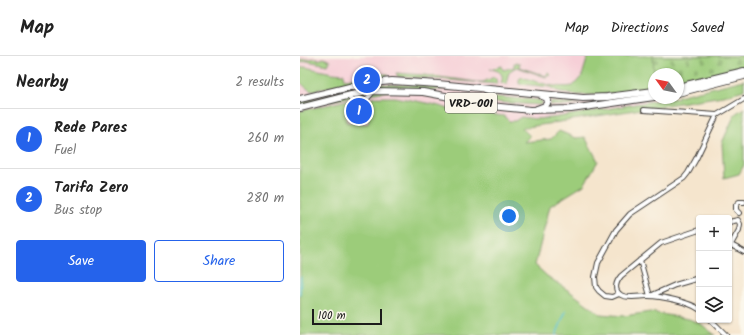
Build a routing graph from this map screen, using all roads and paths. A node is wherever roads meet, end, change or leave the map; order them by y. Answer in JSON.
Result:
{"nodes":[{"id":1,"x":744,"y":71,"type":"edge"},
{"id":2,"x":744,"y":76,"type":"edge"},
{"id":3,"x":684,"y":86,"type":"edge"},
{"id":4,"x":481,"y":89,"type":"junction"},
{"id":5,"x":684,"y":91,"type":"edge"},
{"id":6,"x":648,"y":92,"type":"edge"},
{"id":7,"x":540,"y":95,"type":"junction"},
{"id":8,"x":648,"y":98,"type":"edge"},
{"id":9,"x":300,"y":99,"type":"edge"},
{"id":10,"x":744,"y":99,"type":"edge"},
{"id":11,"x":475,"y":104,"type":"junction"},
{"id":12,"x":300,"y":108,"type":"edge"},
{"id":13,"x":531,"y":110,"type":"junction"},
{"id":14,"x":644,"y":110,"type":"dead end"},
{"id":15,"x":717,"y":115,"type":"junction"},
{"id":16,"x":744,"y":202,"type":"edge"},
{"id":17,"x":742,"y":213,"type":"edge"},
{"id":18,"x":738,"y":220,"type":"junction"},
{"id":19,"x":732,"y":221,"type":"edge"},
{"id":20,"x":696,"y":231,"type":"edge"},
{"id":21,"x":732,"y":242,"type":"edge"},
{"id":22,"x":732,"y":247,"type":"edge"},
{"id":23,"x":744,"y":252,"type":"edge"},
{"id":24,"x":640,"y":260,"type":"junction"},
{"id":25,"x":696,"y":279,"type":"edge"},
{"id":26,"x":619,"y":294,"type":"junction"},
{"id":27,"x":650,"y":296,"type":"junction"},
{"id":28,"x":696,"y":307,"type":"edge"},
{"id":29,"x":714,"y":323,"type":"edge"},
{"id":30,"x":726,"y":335,"type":"edge"}],
"edges":[{"from":1,"to":3,"type":"main road"},
{"from":2,"to":5,"type":"main road"},
{"from":4,"to":7,"type":"main road","number":"VRD-001"},
{"from":4,"to":9,"type":"main road","number":"VRD-001"},
{"from":4,"to":11,"type":"main road"},
{"from":6,"to":7,"type":"main road","number":"VRD-001"},
{"from":7,"to":13,"type":"main road"},
{"from":8,"to":13,"type":"main road","number":"VRD-001"},
{"from":10,"to":15,"type":"street"},
{"from":11,"to":12,"type":"main road","number":"VRD-001"},
{"from":11,"to":13,"type":"main road","number":"VRD-001"},
{"from":14,"to":15,"type":"street"},
{"from":15,"to":26,"type":"street"},
{"from":16,"to":17,"type":"street"},
{"from":17,"to":18,"type":"street"},
{"from":18,"to":19,"type":"street"},
{"from":18,"to":21,"type":"street"},
{"from":20,"to":24,"type":"street"},
{"from":22,"to":23,"type":"street"},
{"from":24,"to":26,"type":"street"},
{"from":24,"to":27,"type":"street"},
{"from":25,"to":27,"type":"street"},
{"from":26,"to":27,"type":"street"},
{"from":27,"to":28,"type":"street"},
{"from":29,"to":30,"type":"street"}]}
